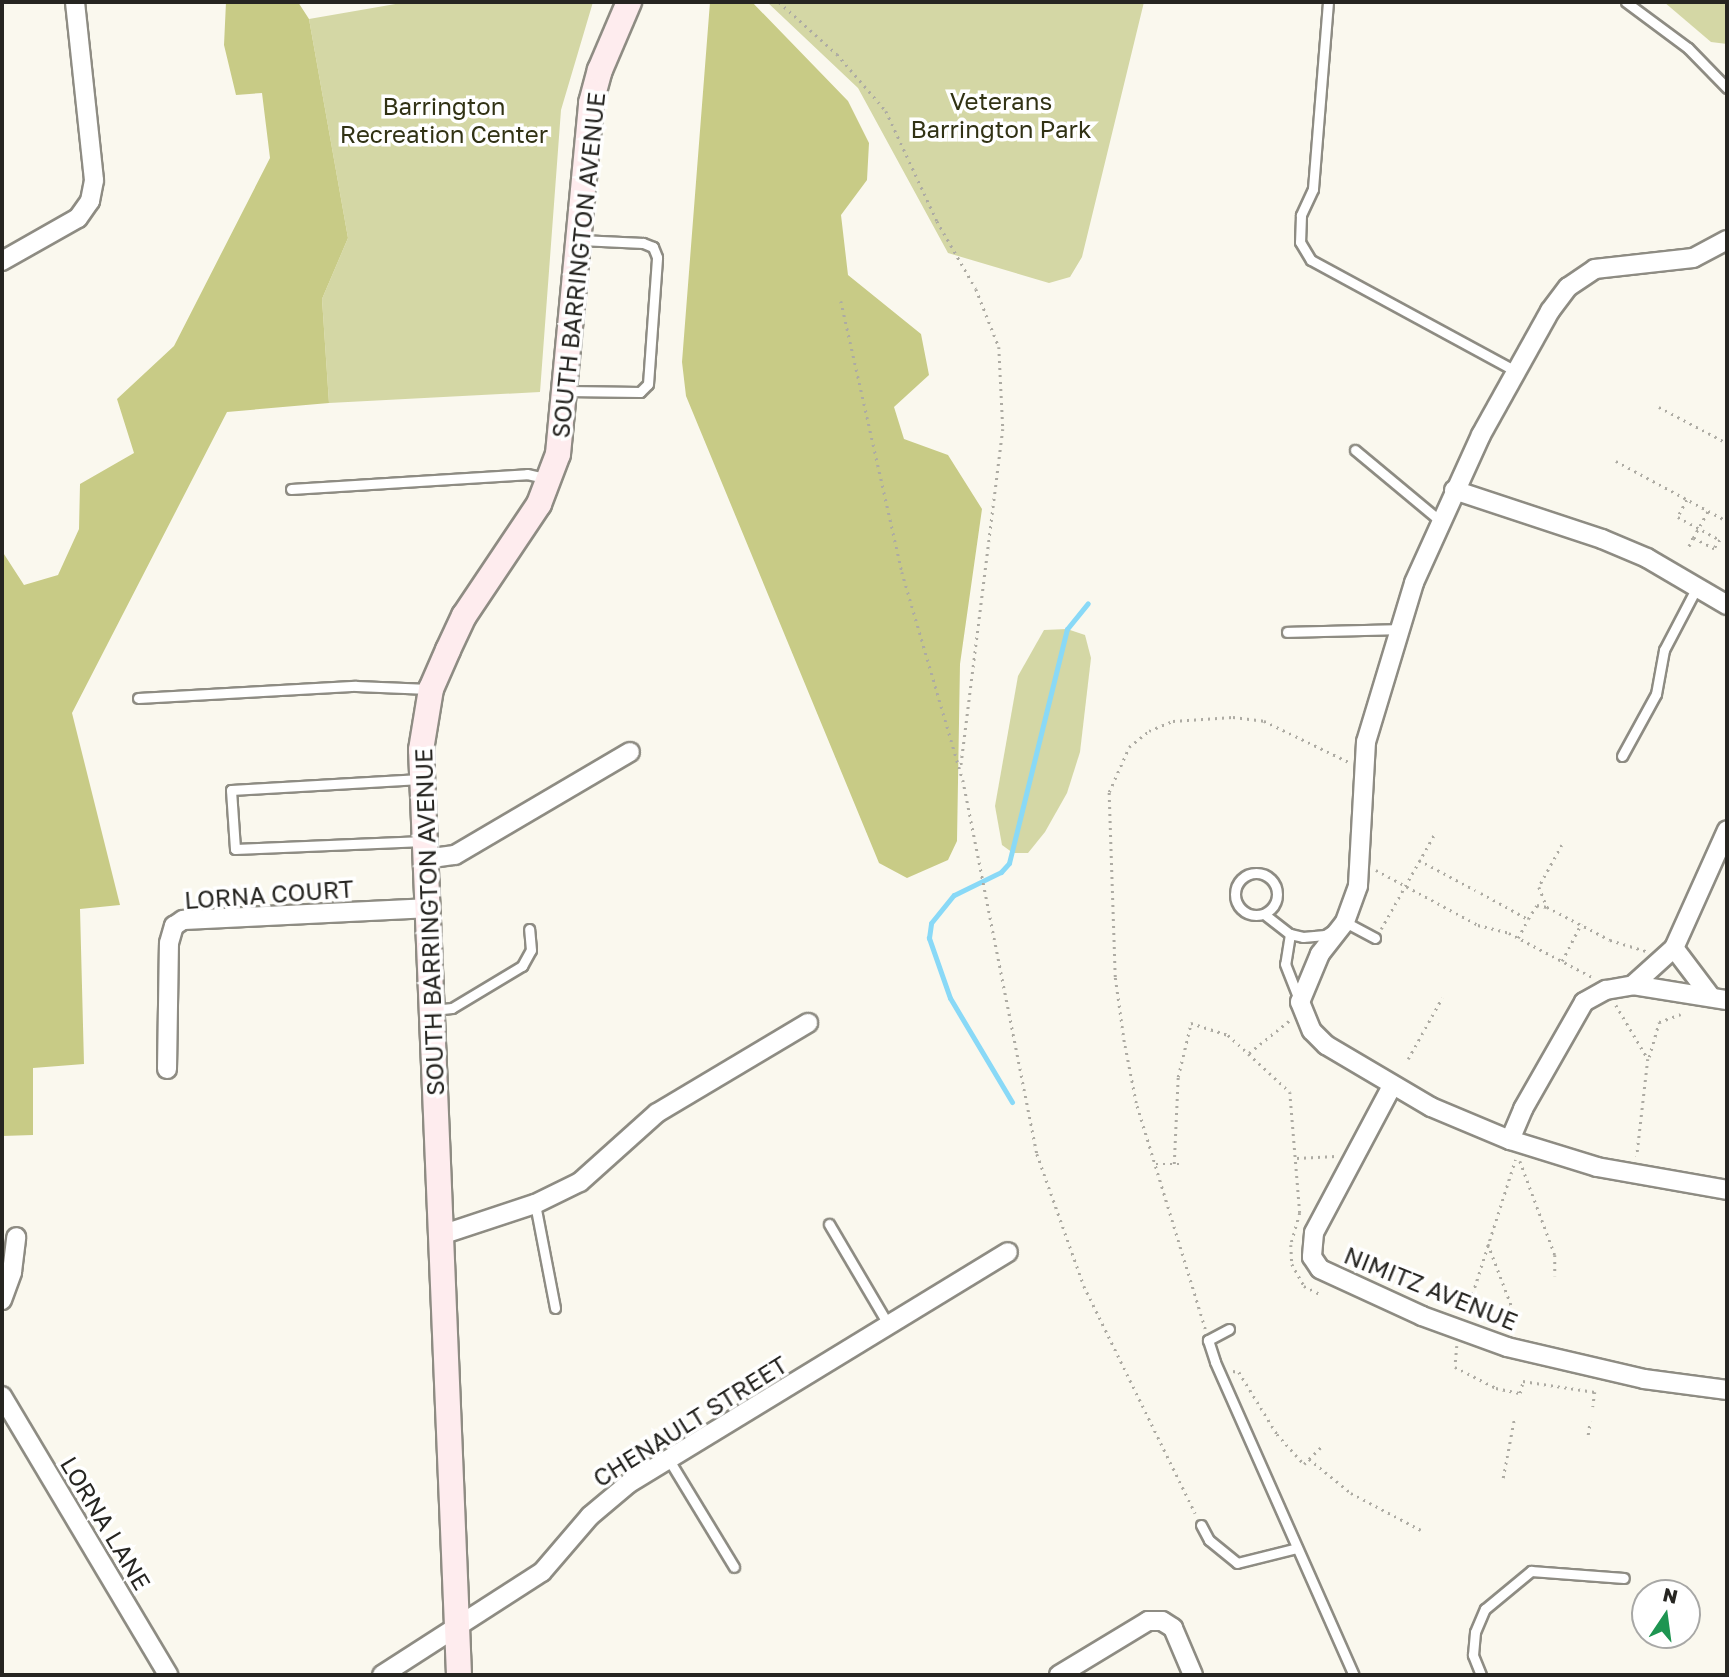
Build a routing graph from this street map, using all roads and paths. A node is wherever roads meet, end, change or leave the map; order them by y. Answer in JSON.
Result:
{"nodes":[{"id":1,"x":75,"y":2,"type":"edge"},
{"id":2,"x":629,"y":2,"type":"edge"},
{"id":3,"x":779,"y":2,"type":"edge"},
{"id":4,"x":1328,"y":2,"type":"edge"},
{"id":5,"x":1626,"y":2,"type":"edge"},
{"id":6,"x":1727,"y":88,"type":"edge"},
{"id":7,"x":578,"y":240,"type":"junction"},
{"id":8,"x":1727,"y":240,"type":"edge"},
{"id":9,"x":2,"y":261,"type":"edge"},
{"id":10,"x":841,"y":301,"type":"dead end"},
{"id":11,"x":1517,"y":372,"type":"junction"},
{"id":12,"x":567,"y":391,"type":"junction"},
{"id":13,"x":1659,"y":407,"type":"dead end"},
{"id":14,"x":1727,"y":443,"type":"edge"},
{"id":15,"x":1355,"y":450,"type":"dead end"},
{"id":16,"x":1616,"y":461,"type":"dead end"},
{"id":17,"x":550,"y":480,"type":"junction"},
{"id":18,"x":291,"y":489,"type":"dead end"},
{"id":19,"x":1454,"y":490,"type":"junction"},
{"id":20,"x":1687,"y":500,"type":"junction"},
{"id":21,"x":1708,"y":511,"type":"junction"},
{"id":22,"x":1439,"y":520,"type":"junction"},
{"id":23,"x":1727,"y":521,"type":"edge"},
{"id":24,"x":1699,"y":528,"type":"junction"},
{"id":25,"x":1693,"y":538,"type":"junction"},
{"id":26,"x":1689,"y":547,"type":"dead end"},
{"id":27,"x":1698,"y":586,"type":"junction"},
{"id":28,"x":1727,"y":605,"type":"edge"},
{"id":29,"x":1400,"y":629,"type":"junction"},
{"id":30,"x":1287,"y":632,"type":"dead end"},
{"id":31,"x":431,"y":689,"type":"junction"},
{"id":32,"x":138,"y":698,"type":"dead end"},
{"id":33,"x":630,"y":752,"type":"dead end"},
{"id":34,"x":1622,"y":756,"type":"dead end"},
{"id":35,"x":1362,"y":768,"type":"junction"},
{"id":36,"x":960,"y":771,"type":"junction"},
{"id":37,"x":421,"y":779,"type":"junction"},
{"id":38,"x":1727,"y":830,"type":"edge"},
{"id":39,"x":1435,"y":833,"type":"dead end"},
{"id":40,"x":1562,"y":845,"type":"dead end"},
{"id":41,"x":425,"y":850,"type":"junction"},
{"id":42,"x":1363,"y":859,"type":"junction"},
{"id":43,"x":1419,"y":860,"type":"junction"},
{"id":44,"x":1405,"y":886,"type":"junction"},
{"id":45,"x":1475,"y":890,"type":"dead end"},
{"id":46,"x":1481,"y":893,"type":"dead end"},
{"id":47,"x":1547,"y":906,"type":"junction"},
{"id":48,"x":427,"y":908,"type":"junction"},
{"id":49,"x":1264,"y":914,"type":"junction"},
{"id":50,"x":1528,"y":919,"type":"junction"},
{"id":51,"x":1345,"y":922,"type":"junction"},
{"id":52,"x":1581,"y":924,"type":"junction"},
{"id":53,"x":529,"y":929,"type":"dead end"},
{"id":54,"x":1290,"y":934,"type":"junction"},
{"id":55,"x":1376,"y":938,"type":"joint"},
{"id":56,"x":1518,"y":938,"type":"junction"},
{"id":57,"x":1674,"y":948,"type":"junction"},
{"id":58,"x":1562,"y":961,"type":"junction"},
{"id":59,"x":1599,"y":980,"type":"dead end"},
{"id":60,"x":1633,"y":985,"type":"junction"},
{"id":61,"x":1441,"y":998,"type":"dead end"},
{"id":62,"x":1719,"y":998,"type":"edge"},
{"id":63,"x":1300,"y":1002,"type":"junction"},
{"id":64,"x":1616,"y":1004,"type":"dead end"},
{"id":65,"x":431,"y":1010,"type":"junction"},
{"id":66,"x":1681,"y":1014,"type":"dead end"},
{"id":67,"x":808,"y":1023,"type":"dead end"},
{"id":68,"x":1287,"y":1023,"type":"dead end"},
{"id":69,"x":1250,"y":1053,"type":"junction"},
{"id":70,"x":1408,"y":1059,"type":"dead end"},
{"id":71,"x":1648,"y":1059,"type":"junction"},
{"id":72,"x":167,"y":1069,"type":"dead end"},
{"id":73,"x":1392,"y":1086,"type":"junction"},
{"id":74,"x":1510,"y":1140,"type":"junction"},
{"id":75,"x":1342,"y":1156,"type":"dead end"},
{"id":76,"x":1296,"y":1158,"type":"junction"},
{"id":77,"x":1155,"y":1164,"type":"junction"},
{"id":78,"x":1174,"y":1164,"type":"junction"},
{"id":79,"x":1184,"y":1164,"type":"dead end"},
{"id":80,"x":1636,"y":1167,"type":"dead end"},
{"id":81,"x":1727,"y":1191,"type":"edge"},
{"id":82,"x":535,"y":1204,"type":"junction"},
{"id":83,"x":829,"y":1224,"type":"dead end"},
{"id":84,"x":441,"y":1235,"type":"junction"},
{"id":85,"x":16,"y":1237,"type":"dead end"},
{"id":86,"x":1488,"y":1244,"type":"junction"},
{"id":87,"x":1008,"y":1252,"type":"dead end"},
{"id":88,"x":1555,"y":1276,"type":"dead end"},
{"id":89,"x":1320,"y":1294,"type":"dead end"},
{"id":90,"x":2,"y":1300,"type":"edge"},
{"id":91,"x":1512,"y":1307,"type":"dead end"},
{"id":92,"x":555,"y":1308,"type":"dead end"},
{"id":93,"x":1464,"y":1322,"type":"dead end"},
{"id":94,"x":889,"y":1326,"type":"junction"},
{"id":95,"x":1229,"y":1329,"type":"dead end"},
{"id":96,"x":1208,"y":1340,"type":"junction"},
{"id":97,"x":1458,"y":1343,"type":"dead end"},
{"id":98,"x":1227,"y":1369,"type":"dead end"},
{"id":99,"x":1727,"y":1390,"type":"edge"},
{"id":100,"x":2,"y":1396,"type":"edge"},
{"id":101,"x":1593,"y":1407,"type":"dead end"},
{"id":102,"x":1514,"y":1420,"type":"dead end"},
{"id":103,"x":1590,"y":1421,"type":"dead end"},
{"id":104,"x":1588,"y":1435,"type":"dead end"},
{"id":105,"x":1321,"y":1447,"type":"dead end"},
{"id":106,"x":1309,"y":1459,"type":"junction"},
{"id":107,"x":669,"y":1460,"type":"junction"},
{"id":108,"x":1503,"y":1478,"type":"dead end"},
{"id":109,"x":1201,"y":1525,"type":"joint"},
{"id":110,"x":1421,"y":1530,"type":"dead end"},
{"id":111,"x":1297,"y":1548,"type":"junction"},
{"id":112,"x":734,"y":1567,"type":"dead end"},
{"id":113,"x":1624,"y":1578,"type":"dead end"},
{"id":114,"x":457,"y":1627,"type":"junction"},
{"id":115,"x":168,"y":1675,"type":"edge"},
{"id":116,"x":382,"y":1675,"type":"edge"},
{"id":117,"x":459,"y":1675,"type":"edge"},
{"id":118,"x":1059,"y":1675,"type":"edge"},
{"id":119,"x":1193,"y":1675,"type":"edge"},
{"id":120,"x":1354,"y":1675,"type":"edge"},
{"id":121,"x":1481,"y":1675,"type":"edge"}],
"edges":[{"from":1,"to":9,"type":"street"},
{"from":2,"to":7,"type":"street","name":"SOUTH BARRINGTON AVENUE"},
{"from":3,"to":36,"type":"path"},
{"from":4,"to":11,"type":"lane"},
{"from":5,"to":6,"type":"lane"},
{"from":7,"to":12,"type":"street","name":"SOUTH BARRINGTON AVENUE"},
{"from":7,"to":12,"type":"lane"},
{"from":8,"to":11,"type":"street"},
{"from":10,"to":36,"type":"path"},
{"from":11,"to":19,"type":"street"},
{"from":12,"to":17,"type":"street","name":"SOUTH BARRINGTON AVENUE"},
{"from":13,"to":14,"type":"path"},
{"from":15,"to":22,"type":"lane"},
{"from":16,"to":20,"type":"path"},
{"from":17,"to":18,"type":"lane"},
{"from":17,"to":31,"type":"street","name":"SOUTH BARRINGTON AVENUE"},
{"from":19,"to":22,"type":"street"},
{"from":19,"to":27,"type":"street"},
{"from":20,"to":21,"type":"path"},
{"from":20,"to":24,"type":"path"},
{"from":21,"to":23,"type":"path"},
{"from":21,"to":24,"type":"path"},
{"from":22,"to":29,"type":"street"},
{"from":24,"to":25,"type":"path"},
{"from":24,"to":25,"type":"path"},
{"from":25,"to":26,"type":"path"},
{"from":27,"to":28,"type":"street"},
{"from":27,"to":34,"type":"lane"},
{"from":29,"to":30,"type":"lane"},
{"from":29,"to":35,"type":"street"},
{"from":31,"to":32,"type":"lane"},
{"from":31,"to":37,"type":"street","name":"SOUTH BARRINGTON AVENUE"},
{"from":33,"to":41,"type":"street"},
{"from":35,"to":42,"type":"street"},
{"from":35,"to":77,"type":"path"},
{"from":36,"to":109,"type":"path"},
{"from":37,"to":41,"type":"street","name":"SOUTH BARRINGTON AVENUE"},
{"from":37,"to":41,"type":"lane"},
{"from":38,"to":57,"type":"street"},
{"from":39,"to":43,"type":"path"},
{"from":40,"to":47,"type":"path"},
{"from":41,"to":48,"type":"street","name":"SOUTH BARRINGTON AVENUE"},
{"from":42,"to":44,"type":"path"},
{"from":42,"to":51,"type":"street"},
{"from":43,"to":44,"type":"path"},
{"from":43,"to":45,"type":"path"},
{"from":44,"to":55,"type":"path"},
{"from":44,"to":56,"type":"path"},
{"from":46,"to":50,"type":"path"},
{"from":47,"to":50,"type":"path"},
{"from":47,"to":52,"type":"path"},
{"from":48,"to":65,"type":"street","name":"SOUTH BARRINGTON AVENUE"},
{"from":48,"to":72,"type":"street","name":"LORNA COURT"},
{"from":49,"to":49,"type":"lane"},
{"from":49,"to":54,"type":"lane"},
{"from":50,"to":56,"type":"path"},
{"from":51,"to":54,"type":"lane"},
{"from":51,"to":55,"type":"lane"},
{"from":51,"to":63,"type":"street"},
{"from":52,"to":57,"type":"path"},
{"from":52,"to":58,"type":"path"},
{"from":53,"to":65,"type":"lane"},
{"from":54,"to":63,"type":"lane"},
{"from":56,"to":58,"type":"path"},
{"from":57,"to":60,"type":"street"},
{"from":57,"to":62,"type":"street"},
{"from":58,"to":59,"type":"path"},
{"from":60,"to":62,"type":"street"},
{"from":60,"to":74,"type":"street"},
{"from":61,"to":70,"type":"path"},
{"from":63,"to":73,"type":"street"},
{"from":64,"to":71,"type":"path"},
{"from":65,"to":84,"type":"street","name":"SOUTH BARRINGTON AVENUE"},
{"from":66,"to":71,"type":"path"},
{"from":67,"to":82,"type":"street"},
{"from":68,"to":69,"type":"path"},
{"from":69,"to":76,"type":"path"},
{"from":69,"to":78,"type":"path"},
{"from":71,"to":80,"type":"path"},
{"from":73,"to":74,"type":"street"},
{"from":73,"to":99,"type":"street","name":"NIMITZ AVENUE"},
{"from":74,"to":81,"type":"street"},
{"from":75,"to":76,"type":"path"},
{"from":76,"to":89,"type":"path"},
{"from":77,"to":78,"type":"path"},
{"from":77,"to":96,"type":"path"},
{"from":78,"to":79,"type":"path"},
{"from":82,"to":84,"type":"street"},
{"from":82,"to":92,"type":"lane"},
{"from":83,"to":94,"type":"lane"},
{"from":84,"to":114,"type":"street","name":"SOUTH BARRINGTON AVENUE"},
{"from":85,"to":90,"type":"street"},
{"from":86,"to":88,"type":"path"},
{"from":86,"to":91,"type":"path"},
{"from":86,"to":93,"type":"path"},
{"from":87,"to":94,"type":"street","name":"CHENAULT STREET"},
{"from":94,"to":107,"type":"street","name":"CHENAULT STREET"},
{"from":95,"to":96,"type":"lane"},
{"from":96,"to":111,"type":"lane"},
{"from":97,"to":101,"type":"path"},
{"from":98,"to":106,"type":"path"},
{"from":100,"to":115,"type":"street","name":"LORNA LANE"},
{"from":102,"to":108,"type":"path"},
{"from":103,"to":104,"type":"path"},
{"from":105,"to":106,"type":"path"},
{"from":106,"to":110,"type":"path"},
{"from":107,"to":112,"type":"lane"},
{"from":107,"to":114,"type":"street","name":"CHENAULT STREET"},
{"from":109,"to":111,"type":"lane"},
{"from":111,"to":120,"type":"lane"},
{"from":113,"to":121,"type":"lane"},
{"from":114,"to":116,"type":"street","name":"CHENAULT STREET"},
{"from":114,"to":117,"type":"street","name":"SOUTH BARRINGTON AVENUE"},
{"from":118,"to":119,"type":"street"}]}
